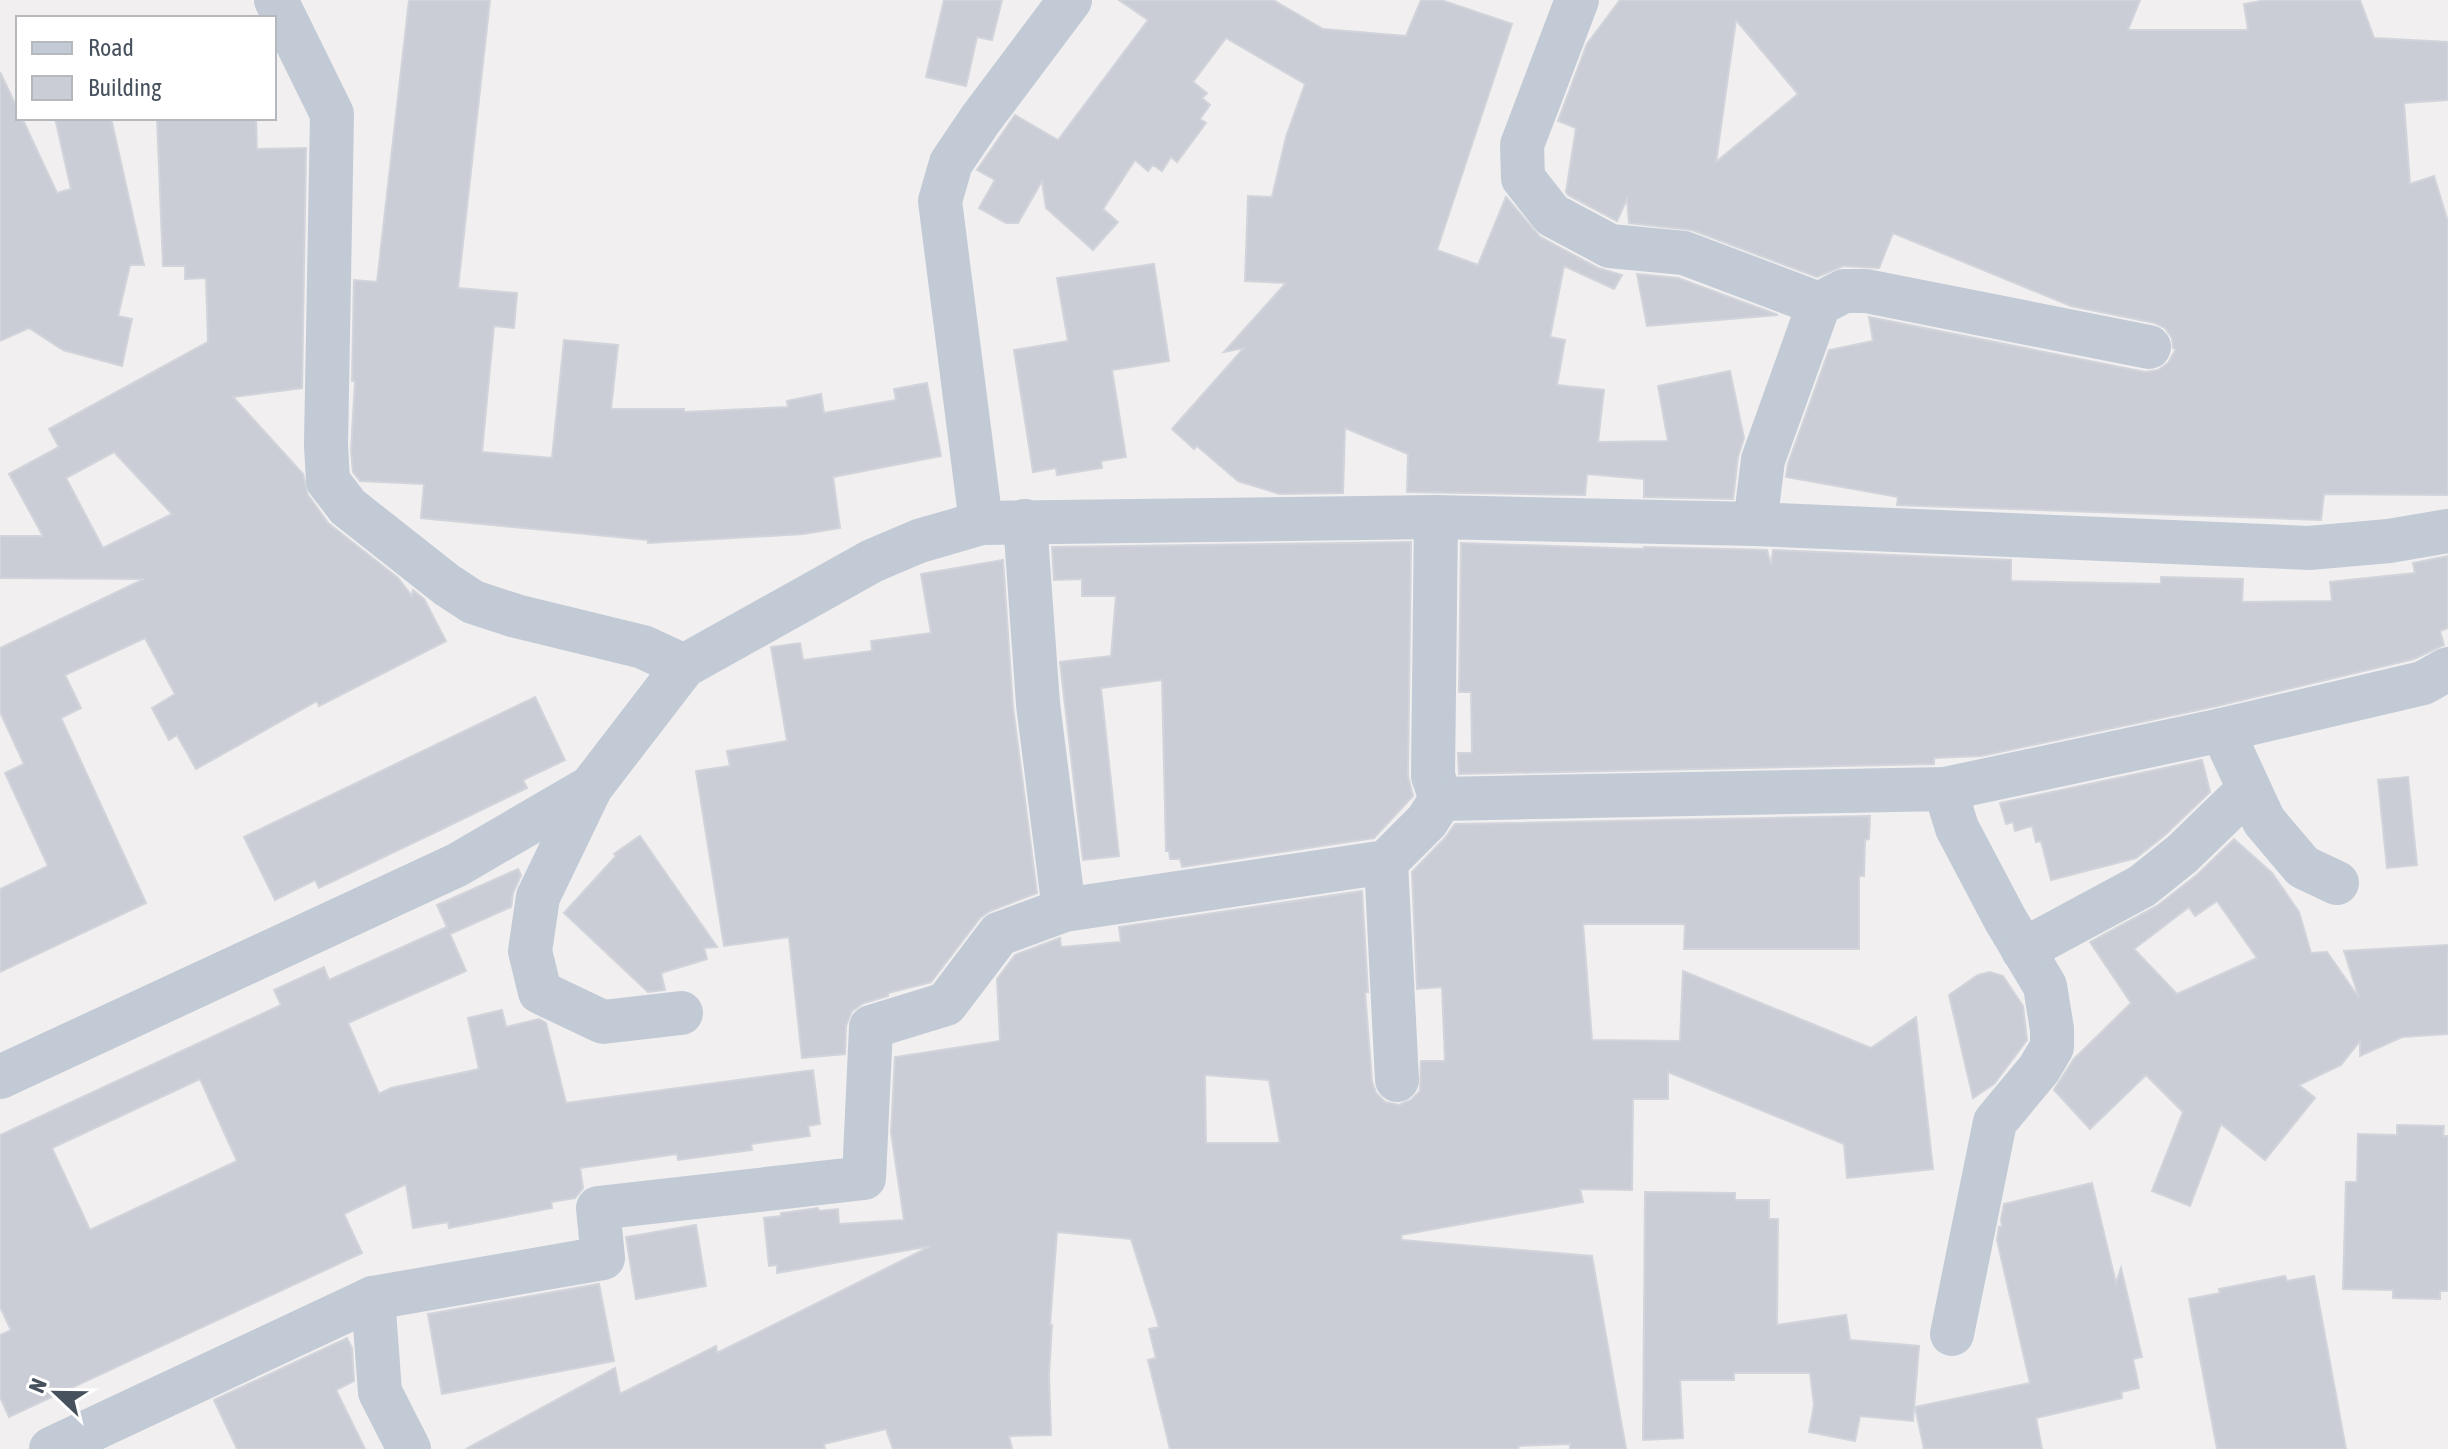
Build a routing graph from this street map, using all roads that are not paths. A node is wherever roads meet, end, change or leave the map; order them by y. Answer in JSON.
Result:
{"nodes":[{"id":1,"x":276,"y":0,"type":"edge"},
{"id":2,"x":1577,"y":0,"type":"edge"},
{"id":3,"x":1049,"y":10,"type":"edge"},
{"id":4,"x":1819,"y":304,"type":"junction"},
{"id":5,"x":2149,"y":347,"type":"dead end"},
{"id":6,"x":1436,"y":517,"type":"junction"},
{"id":7,"x":1025,"y":521,"type":"junction"},
{"id":8,"x":981,"y":523,"type":"junction"},
{"id":9,"x":1755,"y":524,"type":"junction"},
{"id":10,"x":2448,"y":531,"type":"edge"},
{"id":11,"x":684,"y":666,"type":"junction"},
{"id":12,"x":2448,"y":669,"type":"edge"},
{"id":13,"x":2222,"y":730,"type":"junction"},
{"id":14,"x":591,"y":787,"type":"junction"},
{"id":15,"x":1945,"y":789,"type":"junction"},
{"id":16,"x":2248,"y":790,"type":"junction"},
{"id":17,"x":1441,"y":799,"type":"junction"},
{"id":18,"x":1386,"y":862,"type":"junction"},
{"id":19,"x":2337,"y":883,"type":"dead end"},
{"id":20,"x":1064,"y":910,"type":"junction"},
{"id":21,"x":2023,"y":950,"type":"junction"},
{"id":22,"x":681,"y":1013,"type":"dead end"},
{"id":23,"x":0,"y":1077,"type":"edge"},
{"id":24,"x":1397,"y":1080,"type":"dead end"},
{"id":25,"x":373,"y":1298,"type":"junction"},
{"id":26,"x":1952,"y":1334,"type":"dead end"},
{"id":27,"x":51,"y":1449,"type":"edge"},
{"id":28,"x":409,"y":1449,"type":"edge"}],
"edges":[{"from":1,"to":11,"type":"street"},
{"from":2,"to":4,"type":"street"},
{"from":3,"to":8,"type":"street"},
{"from":4,"to":5,"type":"street"},
{"from":4,"to":9,"type":"street"},
{"from":6,"to":7,"type":"street"},
{"from":6,"to":9,"type":"street"},
{"from":6,"to":17,"type":"street"},
{"from":7,"to":8,"type":"street"},
{"from":7,"to":20,"type":"street"},
{"from":8,"to":11,"type":"street"},
{"from":9,"to":10,"type":"street"},
{"from":11,"to":14,"type":"street"},
{"from":12,"to":13,"type":"street"},
{"from":13,"to":15,"type":"street"},
{"from":13,"to":16,"type":"street"},
{"from":14,"to":22,"type":"street"},
{"from":14,"to":23,"type":"street"},
{"from":15,"to":17,"type":"street"},
{"from":15,"to":21,"type":"street"},
{"from":16,"to":19,"type":"street"},
{"from":16,"to":21,"type":"street"},
{"from":17,"to":18,"type":"street"},
{"from":18,"to":20,"type":"street"},
{"from":18,"to":24,"type":"street"},
{"from":20,"to":25,"type":"street"},
{"from":21,"to":26,"type":"street"},
{"from":25,"to":27,"type":"street"},
{"from":25,"to":28,"type":"street"}]}
